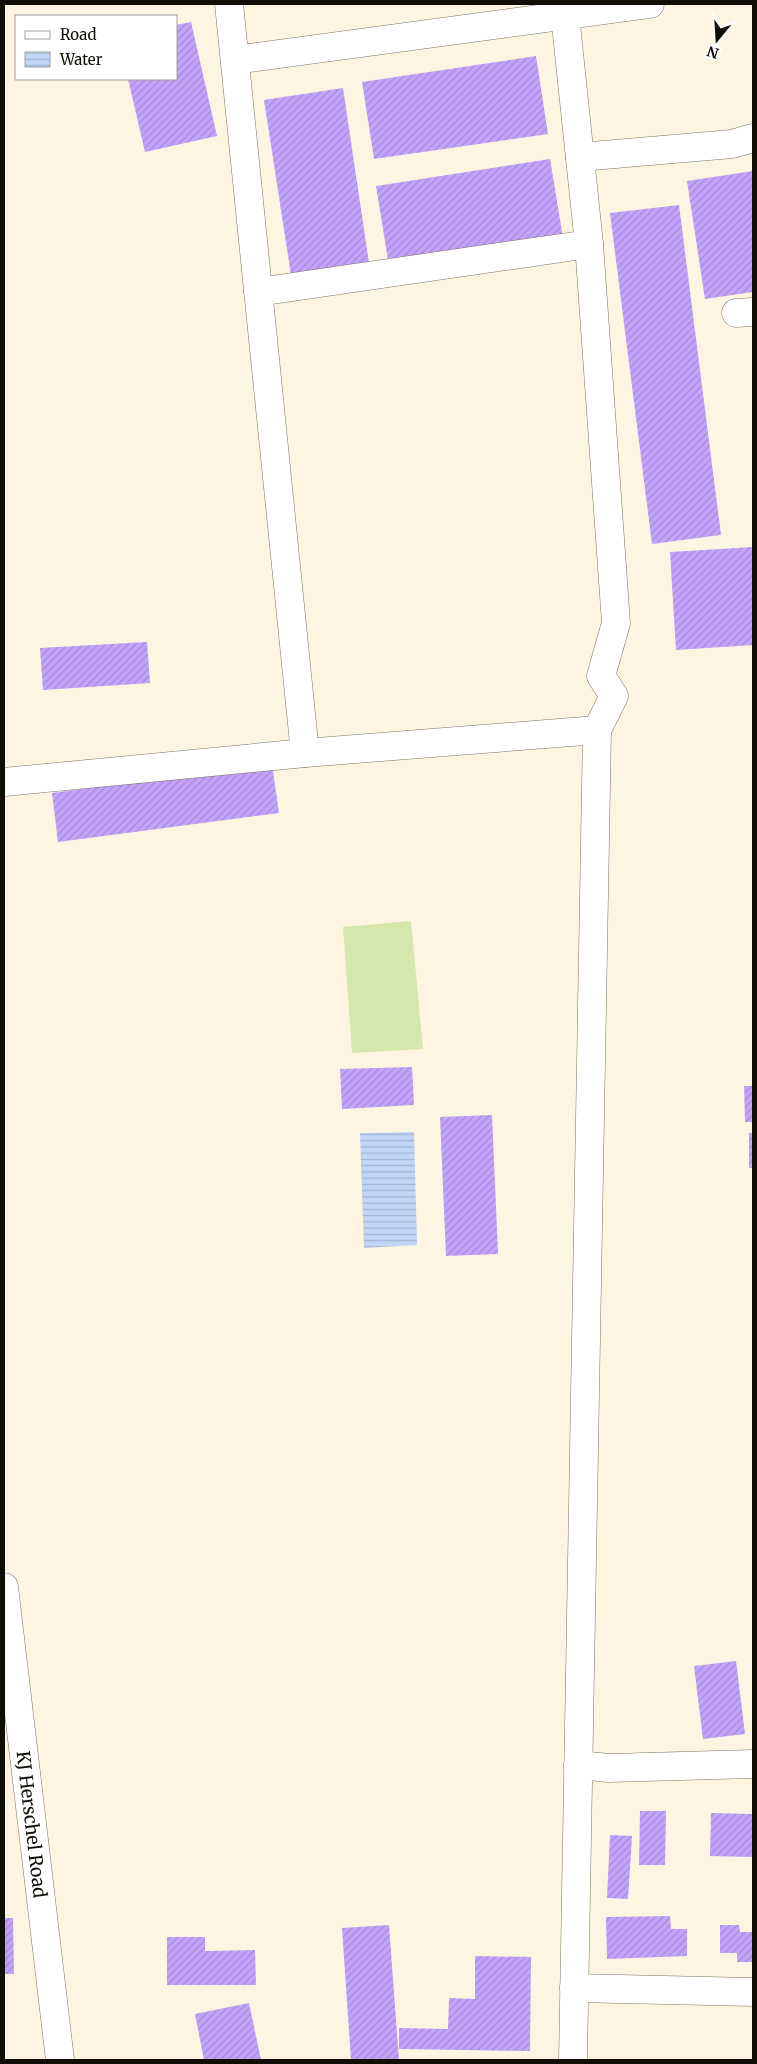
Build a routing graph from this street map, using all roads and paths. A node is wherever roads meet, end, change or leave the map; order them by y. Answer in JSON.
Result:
{"nodes":[{"id":1,"x":230,"y":4,"type":"edge"},
{"id":2,"x":650,"y":4,"type":"edge"},
{"id":3,"x":566,"y":15,"type":"junction"},
{"id":4,"x":235,"y":60,"type":"junction"},
{"id":5,"x":753,"y":138,"type":"edge"},
{"id":6,"x":580,"y":157,"type":"junction"},
{"id":7,"x":589,"y":244,"type":"junction"},
{"id":8,"x":258,"y":292,"type":"junction"},
{"id":9,"x":597,"y":730,"type":"junction"},
{"id":10,"x":305,"y":752,"type":"junction"},
{"id":11,"x":4,"y":782,"type":"edge"},
{"id":12,"x":4,"y":1587,"type":"edge"},
{"id":13,"x":4,"y":1594,"type":"edge"},
{"id":14,"x":753,"y":1764,"type":"edge"},
{"id":15,"x":578,"y":1766,"type":"junction"},
{"id":16,"x":574,"y":1988,"type":"junction"},
{"id":17,"x":753,"y":1992,"type":"edge"},
{"id":18,"x":60,"y":2060,"type":"edge"},
{"id":19,"x":573,"y":2060,"type":"edge"}],
"edges":[{"from":1,"to":4,"type":"street"},
{"from":2,"to":3,"type":"street"},
{"from":3,"to":4,"type":"street"},
{"from":3,"to":6,"type":"street"},
{"from":4,"to":8,"type":"street"},
{"from":5,"to":6,"type":"street"},
{"from":6,"to":7,"type":"street"},
{"from":7,"to":8,"type":"street"},
{"from":7,"to":9,"type":"street"},
{"from":8,"to":10,"type":"street"},
{"from":9,"to":10,"type":"street"},
{"from":9,"to":15,"type":"street"},
{"from":10,"to":11,"type":"street"},
{"from":12,"to":13,"type":"street","name":"KJ Herschel Road"},
{"from":13,"to":18,"type":"street","name":"KJ Herschel Road"},
{"from":14,"to":15,"type":"street"},
{"from":15,"to":16,"type":"street"},
{"from":16,"to":17,"type":"street"},
{"from":16,"to":19,"type":"street"}]}
